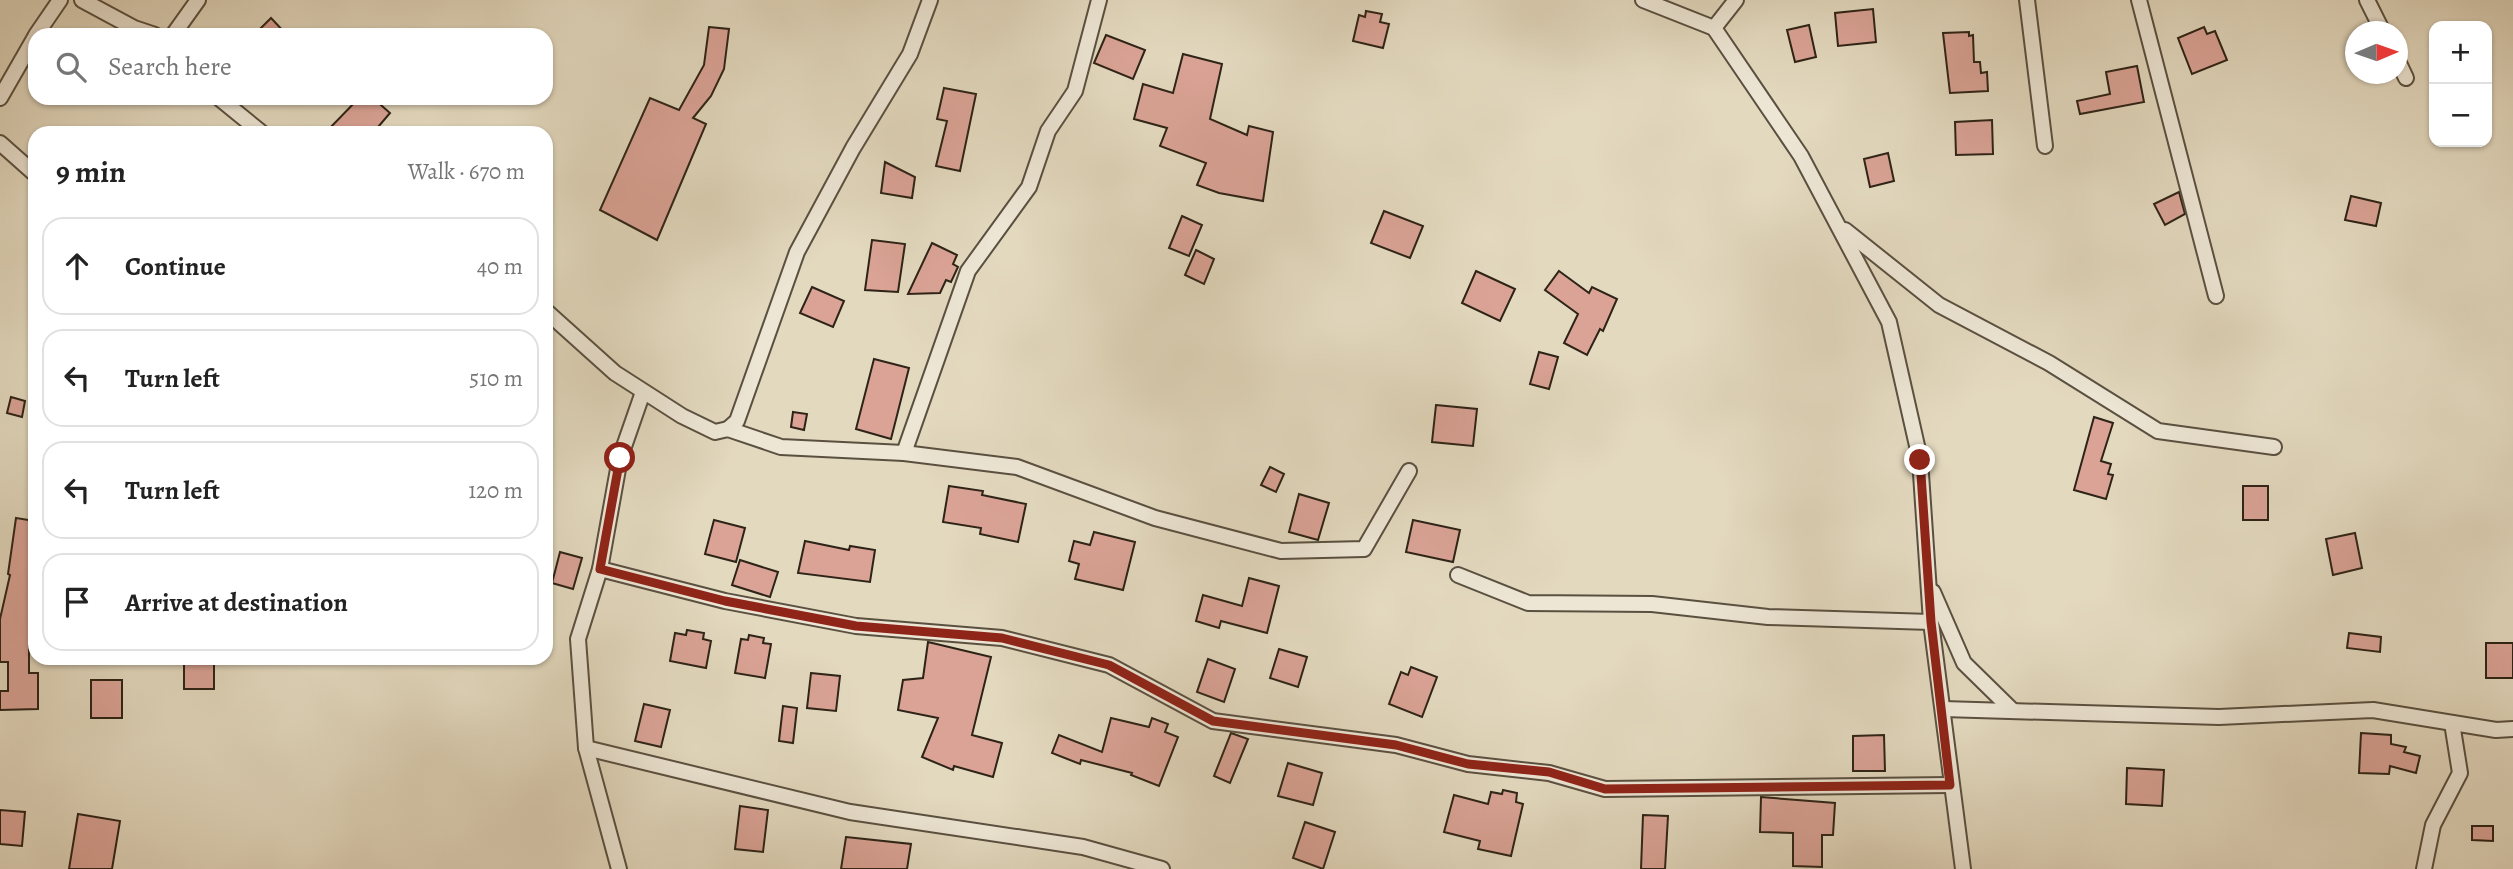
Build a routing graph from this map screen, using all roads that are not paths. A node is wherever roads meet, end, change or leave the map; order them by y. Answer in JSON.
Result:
{"nodes":[{"id":1,"x":60,"y":0,"type":"edge"},
{"id":2,"x":82,"y":0,"type":"edge"},
{"id":3,"x":198,"y":0,"type":"edge"},
{"id":4,"x":930,"y":0,"type":"edge"},
{"id":5,"x":1099,"y":0,"type":"edge"},
{"id":6,"x":1643,"y":0,"type":"edge"},
{"id":7,"x":1736,"y":0,"type":"edge"},
{"id":8,"x":2027,"y":0,"type":"edge"},
{"id":9,"x":2138,"y":0,"type":"edge"},
{"id":10,"x":2367,"y":0,"type":"edge"},
{"id":11,"x":2378,"y":21,"type":"edge"},
{"id":12,"x":41,"y":28,"type":"edge"},
{"id":13,"x":134,"y":28,"type":"edge"},
{"id":14,"x":178,"y":28,"type":"edge"},
{"id":15,"x":1714,"y":28,"type":"junction"},
{"id":16,"x":28,"y":48,"type":"edge"},
{"id":17,"x":0,"y":98,"type":"edge"},
{"id":18,"x":228,"y":105,"type":"edge"},
{"id":19,"x":253,"y":126,"type":"edge"},
{"id":20,"x":0,"y":143,"type":"edge"},
{"id":21,"x":2045,"y":146,"type":"dead end"},
{"id":22,"x":28,"y":168,"type":"edge"},
{"id":23,"x":1841,"y":227,"type":"junction"},
{"id":24,"x":2216,"y":296,"type":"dead end"},
{"id":25,"x":553,"y":317,"type":"edge"},
{"id":26,"x":643,"y":392,"type":"junction"},
{"id":27,"x":728,"y":429,"type":"junction"},
{"id":28,"x":2274,"y":446,"type":"dead end"},
{"id":29,"x":904,"y":453,"type":"junction"},
{"id":30,"x":1409,"y":471,"type":"dead end"},
{"id":31,"x":600,"y":569,"type":"junction"},
{"id":32,"x":1458,"y":575,"type":"dead end"},
{"id":33,"x":1929,"y":584,"type":"junction"},
{"id":34,"x":1931,"y":622,"type":"junction"},
{"id":35,"x":1943,"y":709,"type":"junction"},
{"id":36,"x":2013,"y":711,"type":"junction"},
{"id":37,"x":2452,"y":723,"type":"junction"},
{"id":38,"x":2513,"y":729,"type":"edge"},
{"id":39,"x":586,"y":748,"type":"junction"},
{"id":40,"x":1950,"y":785,"type":"junction"},
{"id":41,"x":619,"y":869,"type":"edge"},
{"id":42,"x":1162,"y":869,"type":"edge"},
{"id":43,"x":1963,"y":869,"type":"edge"},
{"id":44,"x":2424,"y":869,"type":"edge"}],
"edges":[{"from":1,"to":12,"type":"street"},
{"from":2,"to":13,"type":"street"},
{"from":3,"to":14,"type":"street"},
{"from":4,"to":27,"type":"street"},
{"from":5,"to":29,"type":"street"},
{"from":6,"to":15,"type":"street"},
{"from":7,"to":15,"type":"street"},
{"from":8,"to":21,"type":"street"},
{"from":9,"to":24,"type":"street"},
{"from":10,"to":11,"type":"street"},
{"from":15,"to":23,"type":"street"},
{"from":16,"to":17,"type":"street"},
{"from":18,"to":19,"type":"street"},
{"from":20,"to":22,"type":"street"},
{"from":23,"to":28,"type":"street"},
{"from":23,"to":33,"type":"street"},
{"from":25,"to":26,"type":"street"},
{"from":26,"to":27,"type":"street"},
{"from":26,"to":31,"type":"street"},
{"from":27,"to":29,"type":"street"},
{"from":29,"to":30,"type":"street"},
{"from":31,"to":39,"type":"street"},
{"from":31,"to":40,"type":"street"},
{"from":32,"to":34,"type":"street"},
{"from":33,"to":34,"type":"street"},
{"from":33,"to":36,"type":"street"},
{"from":34,"to":35,"type":"street"},
{"from":35,"to":36,"type":"street"},
{"from":35,"to":40,"type":"street"},
{"from":36,"to":37,"type":"street"},
{"from":37,"to":38,"type":"street"},
{"from":37,"to":44,"type":"street"},
{"from":39,"to":41,"type":"street"},
{"from":39,"to":42,"type":"street"},
{"from":40,"to":43,"type":"street"}]}
